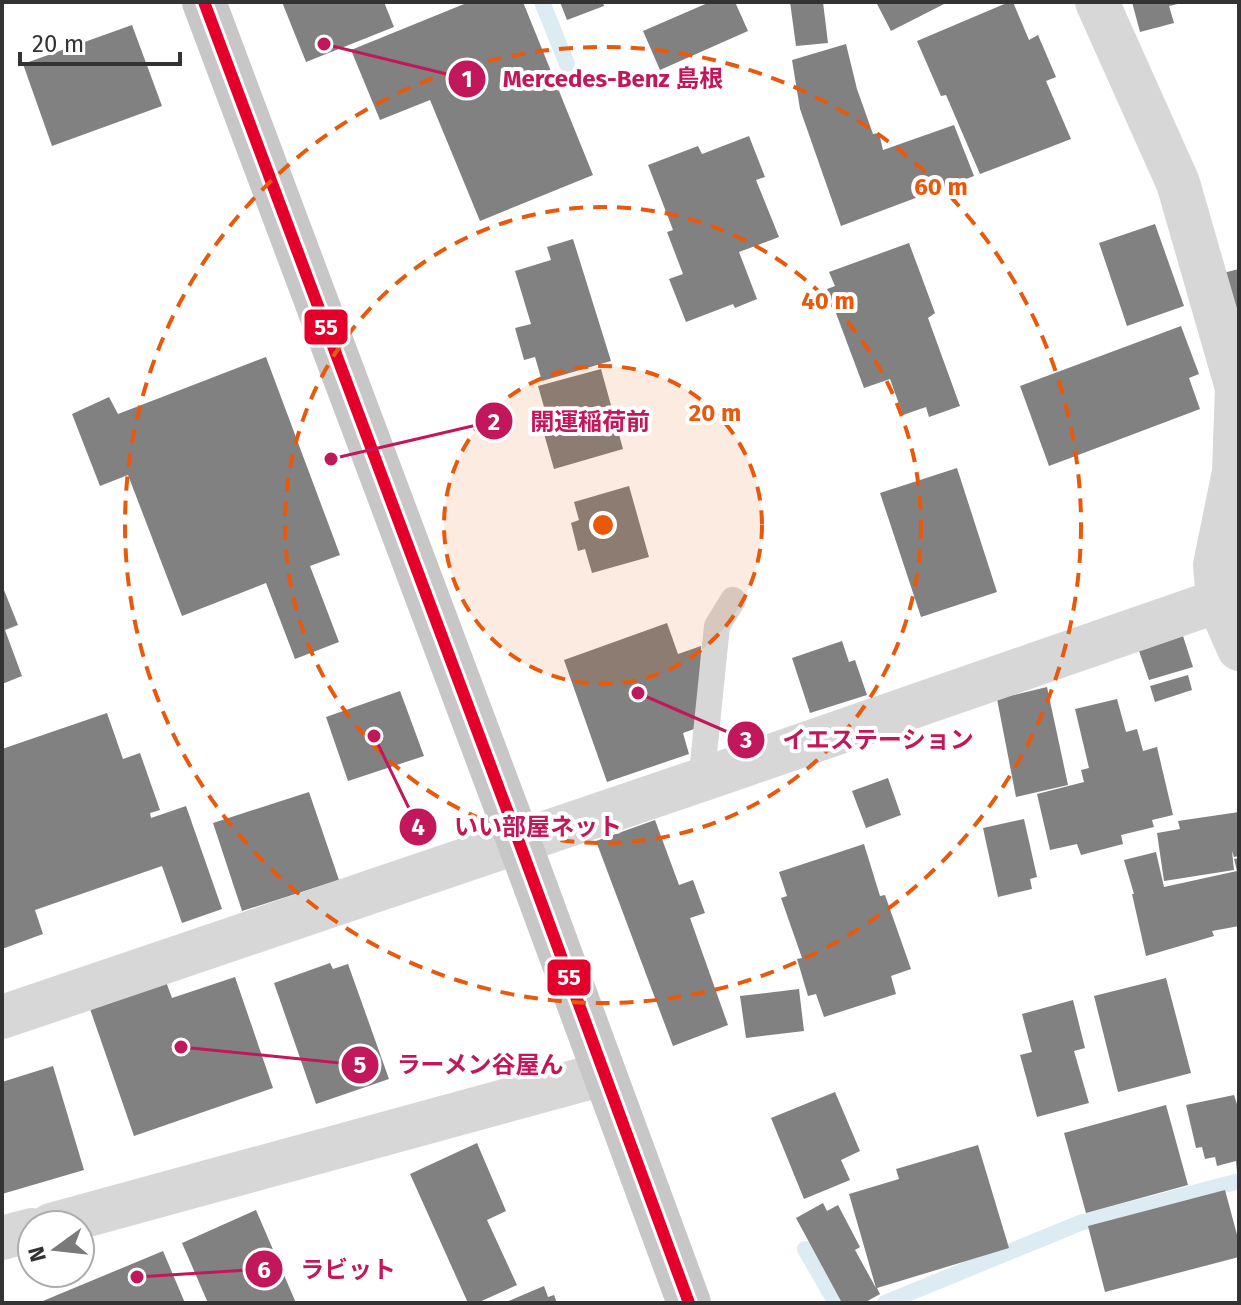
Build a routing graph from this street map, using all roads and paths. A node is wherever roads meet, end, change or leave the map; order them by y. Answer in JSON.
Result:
{"nodes":[{"id":1,"x":204,"y":2,"type":"edge"},
{"id":2,"x":1097,"y":2,"type":"edge"},
{"id":3,"x":1236,"y":471,"type":"edge"},
{"id":4,"x":733,"y":600,"type":"dead end"},
{"id":5,"x":1218,"y":601,"type":"junction"},
{"id":6,"x":1239,"y":649,"type":"edge"},
{"id":7,"x":707,"y":778,"type":"junction"},
{"id":8,"x":518,"y":842,"type":"junction"},
{"id":9,"x":2,"y":1017,"type":"edge"},
{"id":10,"x":603,"y":1074,"type":"junction"},
{"id":11,"x":96,"y":1213,"type":"edge"},
{"id":12,"x":689,"y":1303,"type":"edge"}],
"edges":[{"from":1,"to":8,"type":"highway"},
{"from":2,"to":3,"type":"street"},
{"from":3,"to":5,"type":"street"},
{"from":4,"to":7,"type":"lane"},
{"from":5,"to":6,"type":"street"},
{"from":5,"to":7,"type":"street"},
{"from":7,"to":8,"type":"street"},
{"from":8,"to":9,"type":"street"},
{"from":8,"to":10,"type":"highway"},
{"from":10,"to":11,"type":"street"},
{"from":10,"to":12,"type":"highway"}]}
